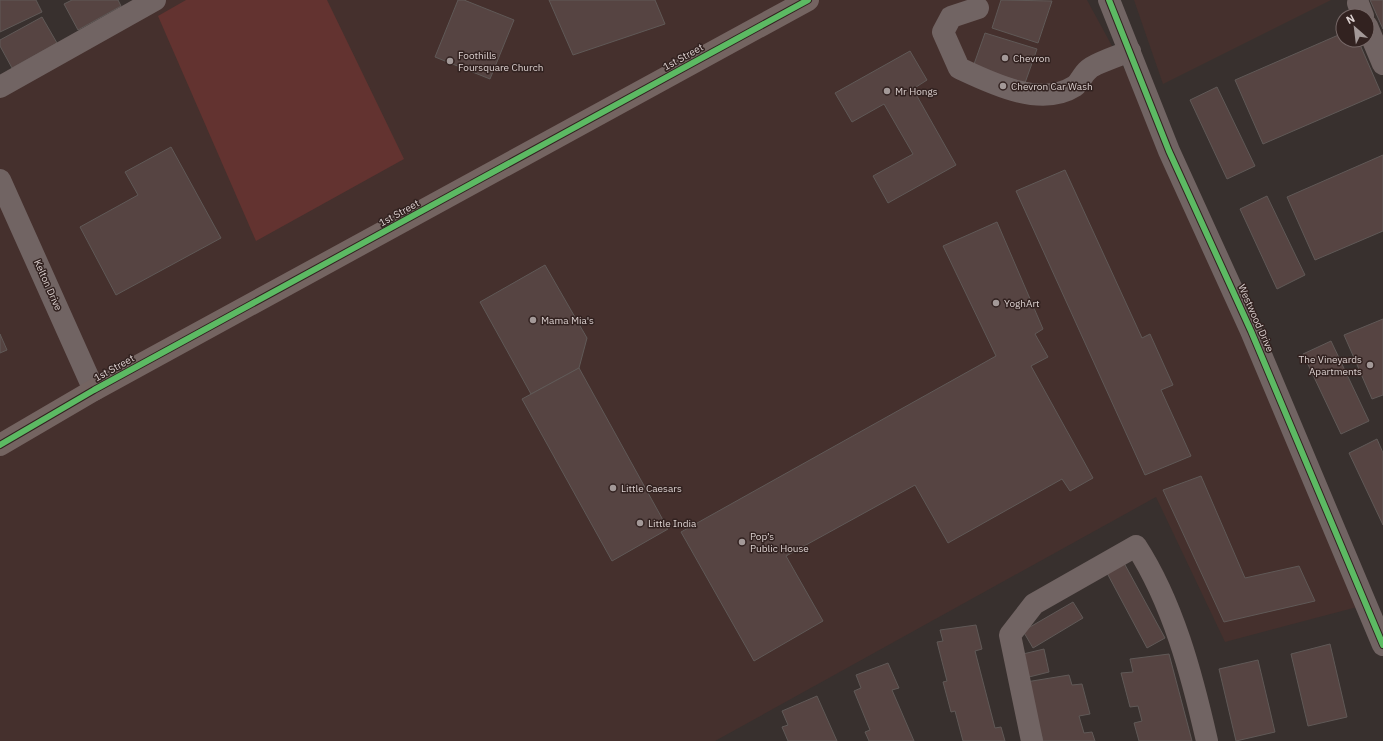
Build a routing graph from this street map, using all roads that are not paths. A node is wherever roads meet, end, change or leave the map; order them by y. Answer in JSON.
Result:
{"nodes":[{"id":1,"x":155,"y":0,"type":"edge"},
{"id":2,"x":808,"y":0,"type":"edge"},
{"id":3,"x":1109,"y":0,"type":"edge"},
{"id":4,"x":978,"y":8,"type":"dead end"},
{"id":5,"x":1375,"y":45,"type":"edge"},
{"id":6,"x":1130,"y":51,"type":"junction"},
{"id":7,"x":1383,"y":64,"type":"edge"},
{"id":8,"x":0,"y":87,"type":"edge"},
{"id":9,"x":0,"y":180,"type":"edge"},
{"id":10,"x":94,"y":390,"type":"junction"},
{"id":11,"x":0,"y":445,"type":"edge"},
{"id":12,"x":1383,"y":645,"type":"edge"},
{"id":13,"x":1032,"y":741,"type":"edge"},
{"id":14,"x":1207,"y":741,"type":"edge"}],
"edges":[{"from":1,"to":8,"type":"street"},
{"from":2,"to":10,"type":"main road","name":"1st Street"},
{"from":3,"to":6,"type":"street","name":"Westwood Drive"},
{"from":4,"to":6,"type":"street"},
{"from":5,"to":7,"type":"street"},
{"from":6,"to":12,"type":"street","name":"Westwood Drive"},
{"from":9,"to":10,"type":"street","name":"Kelton Drive"},
{"from":10,"to":11,"type":"main road","name":"1st Street"},
{"from":13,"to":14,"type":"street"}]}
